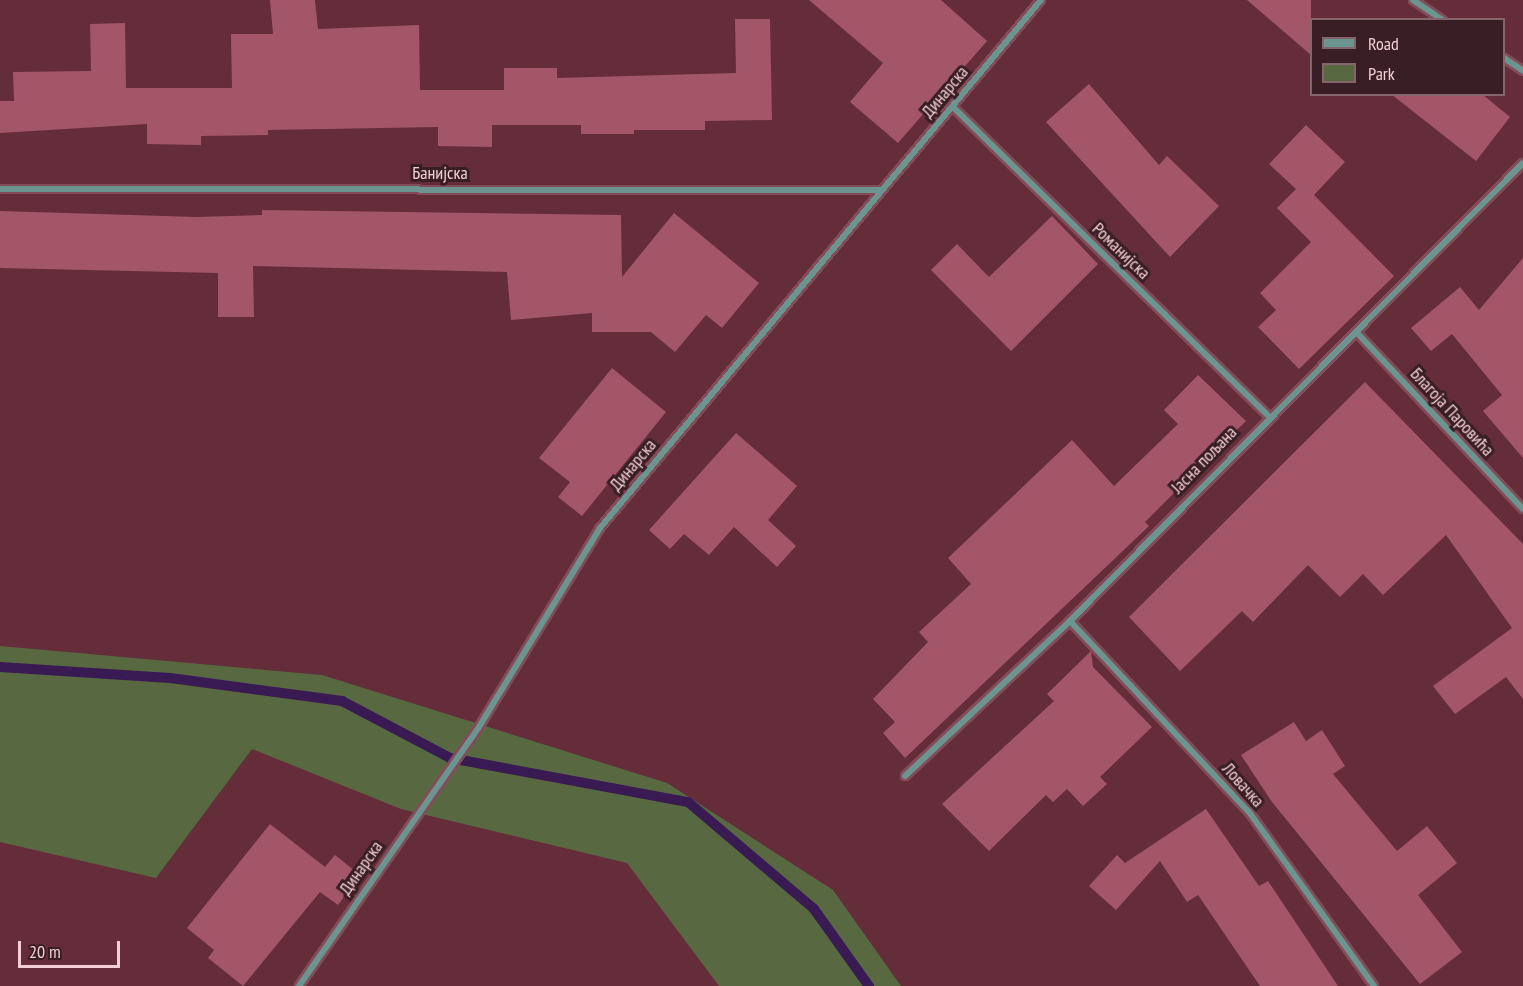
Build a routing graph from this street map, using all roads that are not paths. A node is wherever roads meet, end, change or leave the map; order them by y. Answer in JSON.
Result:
{"nodes":[{"id":1,"x":1041,"y":0,"type":"edge"},
{"id":2,"x":1413,"y":0,"type":"edge"},
{"id":3,"x":1440,"y":18,"type":"edge"},
{"id":4,"x":1505,"y":59,"type":"edge"},
{"id":5,"x":1523,"y":71,"type":"edge"},
{"id":6,"x":952,"y":107,"type":"junction"},
{"id":7,"x":1523,"y":164,"type":"edge"},
{"id":8,"x":0,"y":189,"type":"edge"},
{"id":9,"x":879,"y":190,"type":"junction"},
{"id":10,"x":1359,"y":335,"type":"junction"},
{"id":11,"x":1269,"y":416,"type":"junction"},
{"id":12,"x":1523,"y":509,"type":"edge"},
{"id":13,"x":1070,"y":621,"type":"junction"},
{"id":14,"x":905,"y":776,"type":"dead end"},
{"id":15,"x":299,"y":986,"type":"edge"},
{"id":16,"x":1374,"y":986,"type":"edge"}],
"edges":[{"from":1,"to":6,"type":"street","name":"Динарска"},
{"from":2,"to":3,"type":"street"},
{"from":4,"to":5,"type":"street"},
{"from":6,"to":9,"type":"street","name":"Динарска"},
{"from":6,"to":11,"type":"street","name":"Романијска"},
{"from":7,"to":10,"type":"street","name":"Јасна пољана"},
{"from":8,"to":9,"type":"street","name":"Банијска"},
{"from":9,"to":15,"type":"street","name":"Динарска"},
{"from":10,"to":11,"type":"street","name":"Јасна пољана"},
{"from":10,"to":12,"type":"street","name":"Благоја Паровића"},
{"from":11,"to":13,"type":"street","name":"Јасна пољана"},
{"from":13,"to":14,"type":"street","name":"Јасна пољана"},
{"from":13,"to":16,"type":"street","name":"Ловачка"}]}
